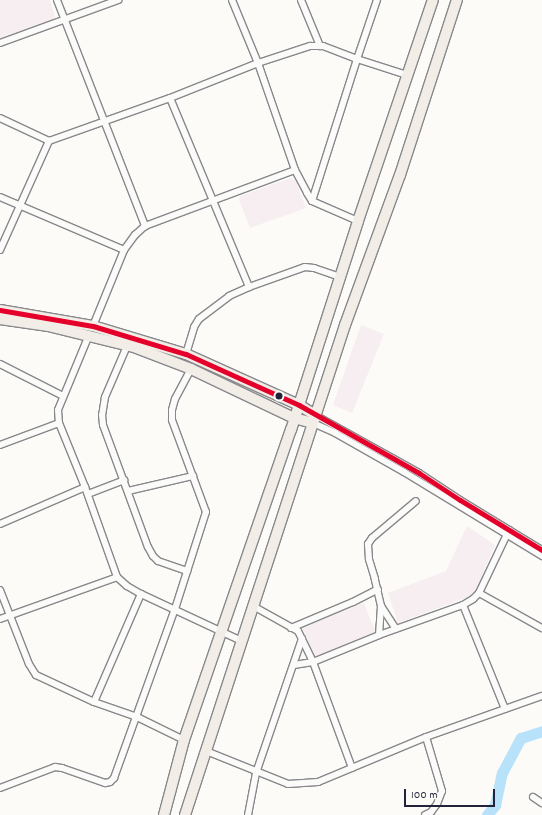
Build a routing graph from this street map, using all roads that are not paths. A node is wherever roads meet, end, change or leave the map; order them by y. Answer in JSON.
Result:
{"nodes":[{"id":1,"x":57,"y":0,"type":"edge"},
{"id":2,"x":118,"y":0,"type":"edge"},
{"id":3,"x":232,"y":0,"type":"edge"},
{"id":4,"x":301,"y":0,"type":"edge"},
{"id":5,"x":377,"y":0,"type":"edge"},
{"id":6,"x":433,"y":0,"type":"edge"},
{"id":7,"x":457,"y":0,"type":"edge"},
{"id":8,"x":64,"y":20,"type":"junction"},
{"id":9,"x":0,"y":43,"type":"edge"},
{"id":10,"x":320,"y":46,"type":"junction"},
{"id":11,"x":357,"y":59,"type":"junction"},
{"id":12,"x":258,"y":63,"type":"junction"},
{"id":13,"x":407,"y":75,"type":"junction"},
{"id":14,"x":170,"y":98,"type":"junction"},
{"id":15,"x":0,"y":118,"type":"edge"},
{"id":16,"x":105,"y":120,"type":"junction"},
{"id":17,"x":49,"y":141,"type":"junction"},
{"id":18,"x":295,"y":170,"type":"junction"},
{"id":19,"x":0,"y":197,"type":"edge"},
{"id":20,"x":214,"y":200,"type":"junction"},
{"id":21,"x":312,"y":201,"type":"junction"},
{"id":22,"x":20,"y":206,"type":"junction"},
{"id":23,"x":358,"y":220,"type":"junction"},
{"id":24,"x":145,"y":226,"type":"junction"},
{"id":25,"x":0,"y":250,"type":"edge"},
{"id":26,"x":124,"y":250,"type":"junction"},
{"id":27,"x":340,"y":277,"type":"junction"},
{"id":28,"x":249,"y":287,"type":"junction"},
{"id":29,"x":0,"y":310,"type":"edge"},
{"id":30,"x":0,"y":319,"type":"edge"},
{"id":31,"x":91,"y":330,"type":"junction"},
{"id":32,"x":127,"y":346,"type":"junction"},
{"id":33,"x":186,"y":354,"type":"junction"},
{"id":34,"x":0,"y":364,"type":"edge"},
{"id":35,"x":191,"y":369,"type":"junction"},
{"id":36,"x":305,"y":384,"type":"junction"},
{"id":37,"x":64,"y":396,"type":"junction"},
{"id":38,"x":285,"y":399,"type":"junction"},
{"id":39,"x":299,"y":405,"type":"junction"},
{"id":40,"x":275,"y":409,"type":"junction"},
{"id":41,"x":294,"y":418,"type":"junction"},
{"id":42,"x":314,"y":419,"type":"junction"},
{"id":43,"x":59,"y":423,"type":"junction"},
{"id":44,"x":286,"y":442,"type":"junction"},
{"id":45,"x":0,"y":445,"type":"edge"},
{"id":46,"x":193,"y":476,"type":"junction"},
{"id":47,"x":124,"y":480,"type":"junction"},
{"id":48,"x":85,"y":487,"type":"junction"},
{"id":49,"x":128,"y":491,"type":"junction"},
{"id":50,"x":88,"y":494,"type":"junction"},
{"id":51,"x":416,"y":501,"type":"dead end"},
{"id":52,"x":0,"y":524,"type":"edge"},
{"id":53,"x":507,"y":533,"type":"junction"},
{"id":54,"x":542,"y":550,"type":"edge"},
{"id":55,"x":542,"y":556,"type":"edge"},
{"id":56,"x":187,"y":571,"type":"junction"},
{"id":57,"x":117,"y":577,"type":"junction"},
{"id":58,"x":378,"y":589,"type":"junction"},
{"id":59,"x":0,"y":590,"type":"edge"},
{"id":60,"x":479,"y":593,"type":"junction"},
{"id":61,"x":141,"y":594,"type":"junction"},
{"id":62,"x":254,"y":606,"type":"junction"},
{"id":63,"x":381,"y":606,"type":"junction"},
{"id":64,"x":463,"y":606,"type":"junction"},
{"id":65,"x":175,"y":609,"type":"junction"},
{"id":66,"x":10,"y":615,"type":"junction"},
{"id":67,"x":0,"y":619,"type":"edge"},
{"id":68,"x":292,"y":628,"type":"junction"},
{"id":69,"x":542,"y":628,"type":"edge"},
{"id":70,"x":396,"y":629,"type":"junction"},
{"id":71,"x":221,"y":630,"type":"junction"},
{"id":72,"x":379,"y":635,"type":"junction"},
{"id":73,"x":302,"y":639,"type":"junction"},
{"id":74,"x":242,"y":641,"type":"junction"},
{"id":75,"x":313,"y":662,"type":"junction"},
{"id":76,"x":294,"y":665,"type":"junction"},
{"id":77,"x":542,"y":696,"type":"edge"},
{"id":78,"x":94,"y":702,"type":"junction"},
{"id":79,"x":504,"y":709,"type":"junction"},
{"id":80,"x":137,"y":717,"type":"junction"},
{"id":81,"x":426,"y":737,"type":"junction"},
{"id":82,"x":184,"y":740,"type":"junction"},
{"id":83,"x":206,"y":751,"type":"junction"},
{"id":84,"x":352,"y":768,"type":"junction"},
{"id":85,"x":256,"y":773,"type":"junction"},
{"id":86,"x":0,"y":788,"type":"edge"},
{"id":87,"x":533,"y":797,"type":"dead end"},
{"id":88,"x":542,"y":803,"type":"edge"},
{"id":89,"x":164,"y":815,"type":"edge"},
{"id":90,"x":185,"y":815,"type":"edge"},
{"id":91,"x":248,"y":815,"type":"edge"},
{"id":92,"x":425,"y":815,"type":"edge"}],
"edges":[{"from":1,"to":8,"type":"street"},
{"from":2,"to":8,"type":"street"},
{"from":3,"to":12,"type":"street"},
{"from":4,"to":10,"type":"street"},
{"from":5,"to":11,"type":"street"},
{"from":6,"to":13,"type":"main road"},
{"from":7,"to":42,"type":"main road"},
{"from":8,"to":9,"type":"street"},
{"from":8,"to":16,"type":"street"},
{"from":10,"to":11,"type":"street"},
{"from":10,"to":12,"type":"street"},
{"from":11,"to":13,"type":"street"},
{"from":11,"to":21,"type":"street"},
{"from":12,"to":14,"type":"street"},
{"from":12,"to":18,"type":"street"},
{"from":13,"to":23,"type":"main road"},
{"from":14,"to":16,"type":"street"},
{"from":14,"to":20,"type":"street"},
{"from":15,"to":17,"type":"street"},
{"from":16,"to":17,"type":"street"},
{"from":16,"to":24,"type":"street"},
{"from":17,"to":22,"type":"street"},
{"from":18,"to":20,"type":"street"},
{"from":18,"to":21,"type":"street"},
{"from":19,"to":22,"type":"street"},
{"from":20,"to":24,"type":"street"},
{"from":20,"to":28,"type":"street"},
{"from":21,"to":23,"type":"street"},
{"from":22,"to":25,"type":"street"},
{"from":22,"to":26,"type":"street"},
{"from":23,"to":27,"type":"main road"},
{"from":24,"to":26,"type":"street"},
{"from":26,"to":31,"type":"street"},
{"from":27,"to":28,"type":"street"},
{"from":27,"to":36,"type":"main road"},
{"from":28,"to":33,"type":"street"},
{"from":29,"to":31,"type":"main road"},
{"from":30,"to":31,"type":"main road"},
{"from":31,"to":32,"type":"main road"},
{"from":31,"to":33,"type":"main road"},
{"from":31,"to":37,"type":"street"},
{"from":32,"to":35,"type":"main road"},
{"from":32,"to":47,"type":"street"},
{"from":33,"to":38,"type":"main road"},
{"from":34,"to":37,"type":"street"},
{"from":35,"to":40,"type":"main road"},
{"from":35,"to":46,"type":"street"},
{"from":36,"to":38,"type":"main road"},
{"from":36,"to":39,"type":"main road"},
{"from":37,"to":43,"type":"street"},
{"from":38,"to":39,"type":"main road"},
{"from":39,"to":41,"type":"main road"},
{"from":39,"to":42,"type":"main road"},
{"from":40,"to":41,"type":"main road"},
{"from":40,"to":44,"type":"main road"},
{"from":41,"to":42,"type":"main road"},
{"from":41,"to":44,"type":"main road"},
{"from":42,"to":53,"type":"street"},
{"from":42,"to":62,"type":"main road"},
{"from":43,"to":45,"type":"street"},
{"from":43,"to":48,"type":"street"},
{"from":44,"to":71,"type":"main road"},
{"from":46,"to":49,"type":"street"},
{"from":46,"to":56,"type":"street"},
{"from":47,"to":49,"type":"street"},
{"from":47,"to":50,"type":"street"},
{"from":48,"to":50,"type":"street"},
{"from":48,"to":52,"type":"street"},
{"from":49,"to":56,"type":"street"},
{"from":50,"to":57,"type":"street"},
{"from":51,"to":58,"type":"street"},
{"from":53,"to":54,"type":"street"},
{"from":53,"to":55,"type":"street"},
{"from":53,"to":60,"type":"street"},
{"from":56,"to":65,"type":"street"},
{"from":57,"to":61,"type":"street"},
{"from":57,"to":66,"type":"street"},
{"from":58,"to":63,"type":"street"},
{"from":58,"to":68,"type":"street"},
{"from":59,"to":66,"type":"street"},
{"from":60,"to":64,"type":"street"},
{"from":60,"to":69,"type":"street"},
{"from":61,"to":65,"type":"street"},
{"from":61,"to":78,"type":"street"},
{"from":62,"to":68,"type":"street"},
{"from":62,"to":74,"type":"main road"},
{"from":63,"to":70,"type":"street"},
{"from":63,"to":72,"type":"street"},
{"from":64,"to":70,"type":"street"},
{"from":64,"to":79,"type":"street"},
{"from":65,"to":71,"type":"street"},
{"from":65,"to":80,"type":"street"},
{"from":66,"to":67,"type":"street"},
{"from":66,"to":78,"type":"street"},
{"from":68,"to":73,"type":"street"},
{"from":70,"to":72,"type":"street"},
{"from":71,"to":74,"type":"street"},
{"from":71,"to":82,"type":"main road"},
{"from":72,"to":75,"type":"street"},
{"from":73,"to":75,"type":"street"},
{"from":73,"to":76,"type":"street"},
{"from":74,"to":83,"type":"main road"},
{"from":75,"to":76,"type":"street"},
{"from":75,"to":84,"type":"street"},
{"from":76,"to":85,"type":"street"},
{"from":77,"to":79,"type":"street"},
{"from":78,"to":80,"type":"street"},
{"from":79,"to":81,"type":"street"},
{"from":80,"to":82,"type":"street"},
{"from":80,"to":86,"type":"street"},
{"from":81,"to":84,"type":"street"},
{"from":81,"to":92,"type":"street"},
{"from":82,"to":89,"type":"main road"},
{"from":83,"to":85,"type":"street"},
{"from":83,"to":90,"type":"main road"},
{"from":84,"to":85,"type":"street"},
{"from":85,"to":91,"type":"street"},
{"from":87,"to":88,"type":"street"}]}
